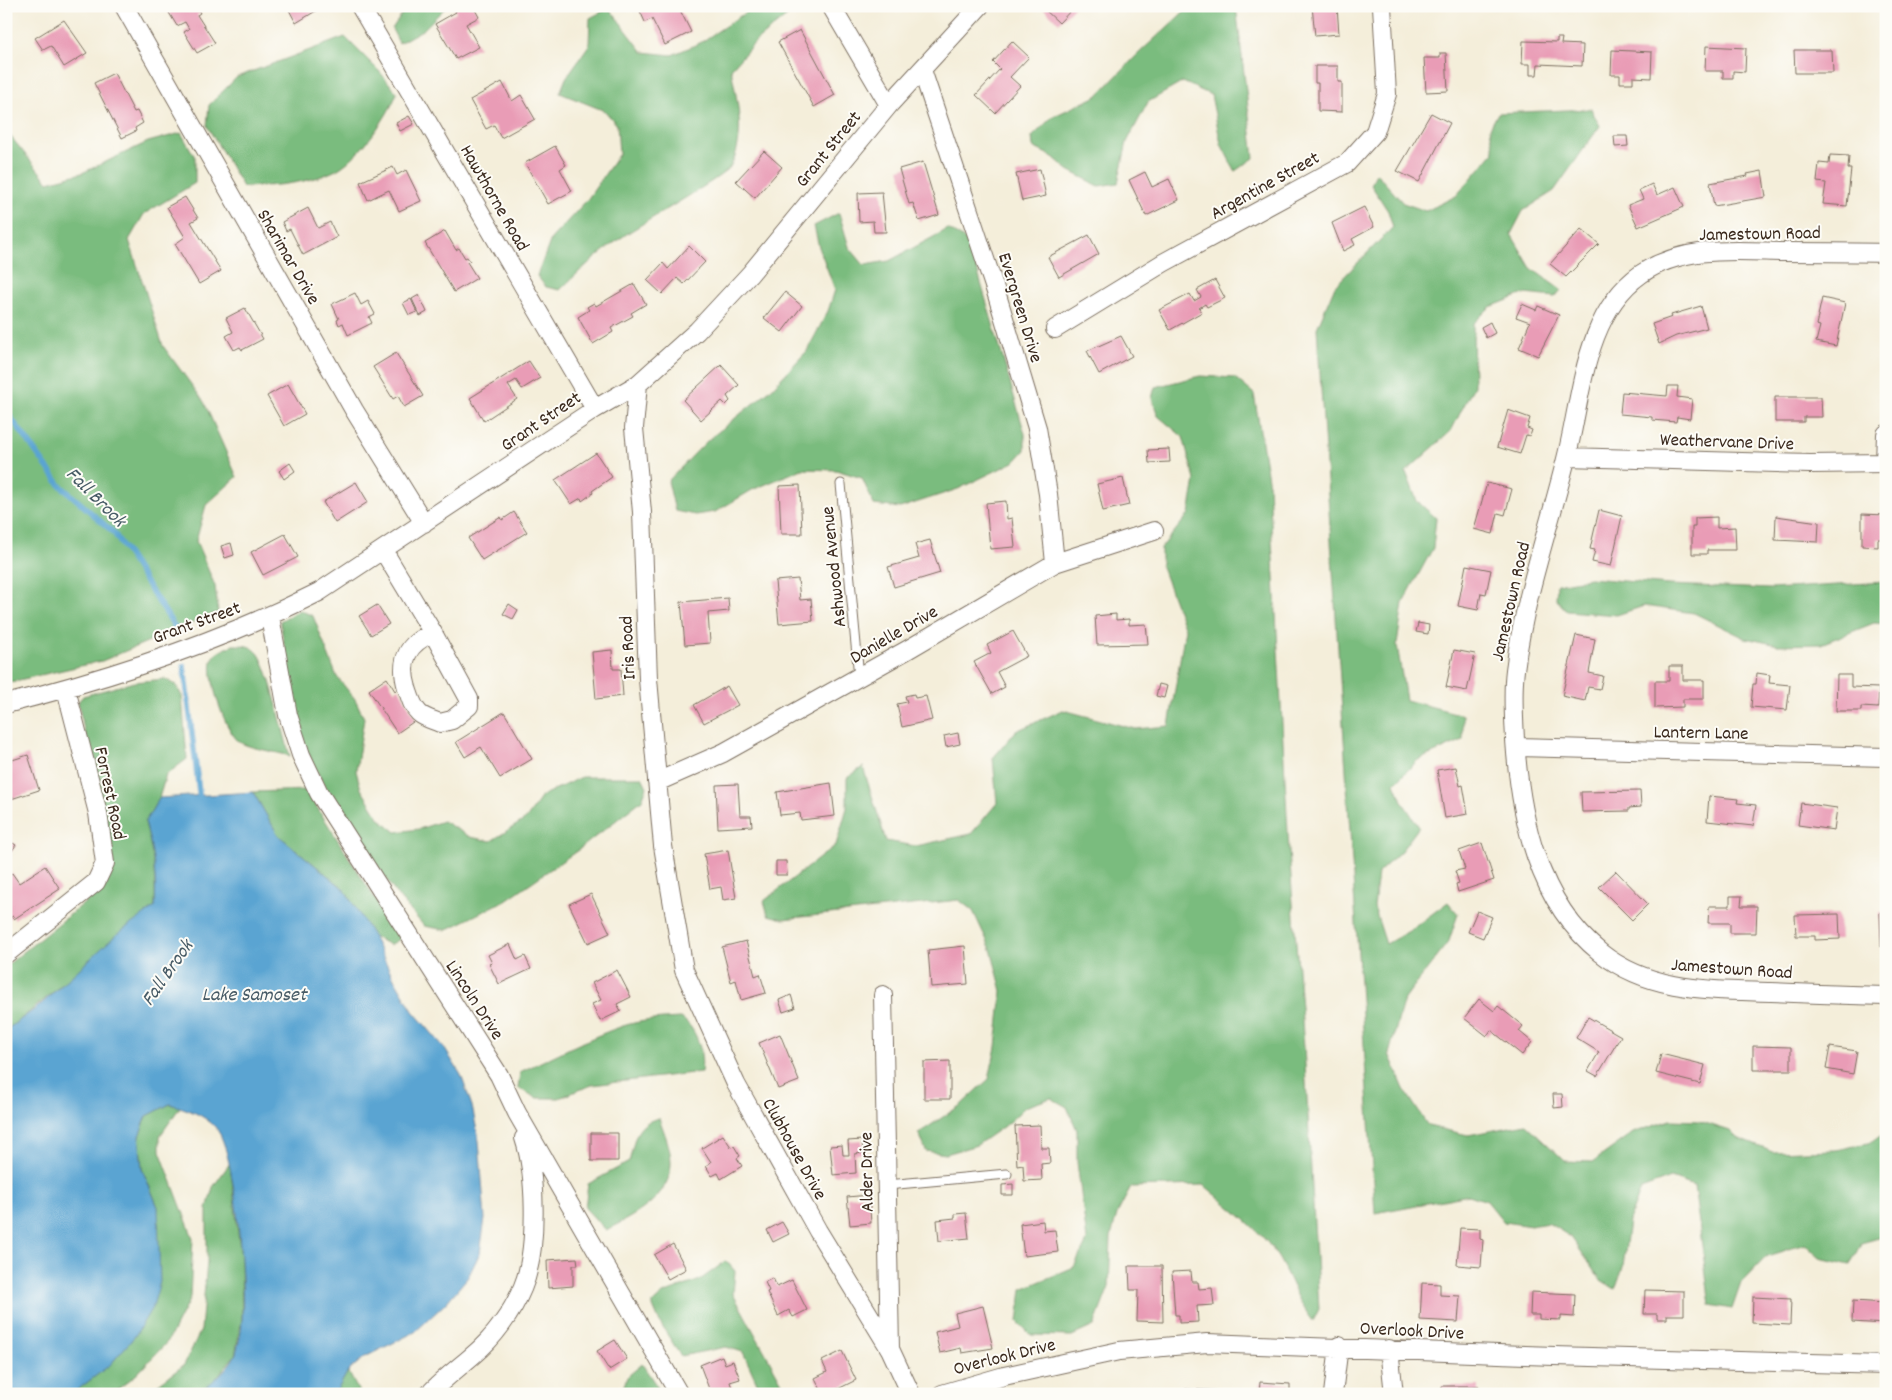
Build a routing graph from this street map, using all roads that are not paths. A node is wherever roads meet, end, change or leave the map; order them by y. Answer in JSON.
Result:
{"nodes":[{"id":1,"x":124,"y":6,"type":"edge"},
{"id":2,"x":360,"y":6,"type":"edge"},
{"id":3,"x":830,"y":6,"type":"edge"},
{"id":4,"x":980,"y":6,"type":"edge"},
{"id":5,"x":1382,"y":6,"type":"edge"},
{"id":6,"x":922,"y":70,"type":"junction"},
{"id":7,"x":889,"y":105,"type":"junction"},
{"id":8,"x":1886,"y":253,"type":"edge"},
{"id":9,"x":1056,"y":328,"type":"dead end"},
{"id":10,"x":638,"y":384,"type":"junction"},
{"id":11,"x":595,"y":409,"type":"junction"},
{"id":12,"x":1886,"y":434,"type":"edge"},
{"id":13,"x":1567,"y":457,"type":"junction"},
{"id":14,"x":1885,"y":463,"type":"edge"},
{"id":15,"x":840,"y":484,"type":"dead end"},
{"id":16,"x":424,"y":523,"type":"junction"},
{"id":17,"x":1154,"y":531,"type":"dead end"},
{"id":18,"x":383,"y":550,"type":"junction"},
{"id":19,"x":1055,"y":562,"type":"junction"},
{"id":20,"x":270,"y":617,"type":"junction"},
{"id":21,"x":433,"y":633,"type":"junction"},
{"id":22,"x":859,"y":677,"type":"junction"},
{"id":23,"x":66,"y":689,"type":"junction"},
{"id":24,"x":6,"y":704,"type":"edge"},
{"id":25,"x":1516,"y":748,"type":"junction"},
{"id":26,"x":1886,"y":757,"type":"edge"},
{"id":27,"x":657,"y":782,"type":"junction"},
{"id":28,"x":674,"y":910,"type":"joint"},
{"id":29,"x":6,"y":954,"type":"edge"},
{"id":30,"x":883,"y":994,"type":"dead end"},
{"id":31,"x":1886,"y":996,"type":"edge"},
{"id":32,"x":517,"y":1113,"type":"junction"},
{"id":33,"x":1008,"y":1174,"type":"dead end"},
{"id":34,"x":887,"y":1185,"type":"junction"},
{"id":35,"x":1339,"y":1346,"type":"junction"},
{"id":36,"x":890,"y":1349,"type":"junction"},
{"id":37,"x":1389,"y":1349,"type":"junction"},
{"id":38,"x":1886,"y":1364,"type":"edge"},
{"id":39,"x":429,"y":1394,"type":"edge"},
{"id":40,"x":679,"y":1394,"type":"edge"},
{"id":41,"x":911,"y":1394,"type":"edge"},
{"id":42,"x":942,"y":1394,"type":"edge"},
{"id":43,"x":1333,"y":1394,"type":"edge"},
{"id":44,"x":1394,"y":1394,"type":"edge"}],
"edges":[{"from":1,"to":16,"type":"street","name":"Sharimar Drive"},
{"from":2,"to":11,"type":"street","name":"Hawthorne Road"},
{"from":3,"to":7,"type":"street"},
{"from":4,"to":6,"type":"street","name":"Grant Street"},
{"from":5,"to":9,"type":"street","name":"Argentine Street"},
{"from":6,"to":7,"type":"street","name":"Grant Street"},
{"from":6,"to":19,"type":"street","name":"Evergreen Drive"},
{"from":7,"to":10,"type":"street","name":"Grant Street"},
{"from":8,"to":13,"type":"street","name":"Jamestown Road"},
{"from":10,"to":11,"type":"street","name":"Grant Street"},
{"from":10,"to":27,"type":"street","name":"Iris Road"},
{"from":11,"to":16,"type":"street","name":"Grant Street"},
{"from":12,"to":14,"type":"street"},
{"from":13,"to":14,"type":"street","name":"Weathervane Drive"},
{"from":13,"to":25,"type":"street","name":"Jamestown Road"},
{"from":15,"to":22,"type":"lane","name":"Ashwood Avenue"},
{"from":16,"to":18,"type":"street","name":"Grant Street"},
{"from":17,"to":19,"type":"street","name":"Danielle Drive"},
{"from":18,"to":20,"type":"street","name":"Grant Street"},
{"from":18,"to":21,"type":"street"},
{"from":19,"to":22,"type":"street","name":"Danielle Drive"},
{"from":20,"to":23,"type":"street","name":"Grant Street"},
{"from":20,"to":32,"type":"street","name":"Lincoln Drive"},
{"from":21,"to":21,"type":"street"},
{"from":22,"to":27,"type":"street","name":"Danielle Drive"},
{"from":23,"to":24,"type":"street","name":"Grant Street"},
{"from":23,"to":29,"type":"street","name":"Forrest Road"},
{"from":25,"to":26,"type":"street","name":"Lantern Lane"},
{"from":25,"to":31,"type":"street","name":"Jamestown Road"},
{"from":27,"to":28,"type":"street","name":"Iris Road"},
{"from":28,"to":36,"type":"street","name":"Clubhouse Drive"},
{"from":30,"to":34,"type":"street","name":"Alder Drive"},
{"from":32,"to":39,"type":"street"},
{"from":32,"to":40,"type":"street","name":"Lincoln Drive"},
{"from":33,"to":34,"type":"lane"},
{"from":34,"to":36,"type":"street","name":"Alder Drive"},
{"from":35,"to":37,"type":"street","name":"Overlook Drive"},
{"from":35,"to":42,"type":"street","name":"Overlook Drive"},
{"from":35,"to":43,"type":"street"},
{"from":36,"to":41,"type":"street","name":"Clubhouse Drive"},
{"from":37,"to":38,"type":"street","name":"Overlook Drive"},
{"from":37,"to":44,"type":"street"}]}
